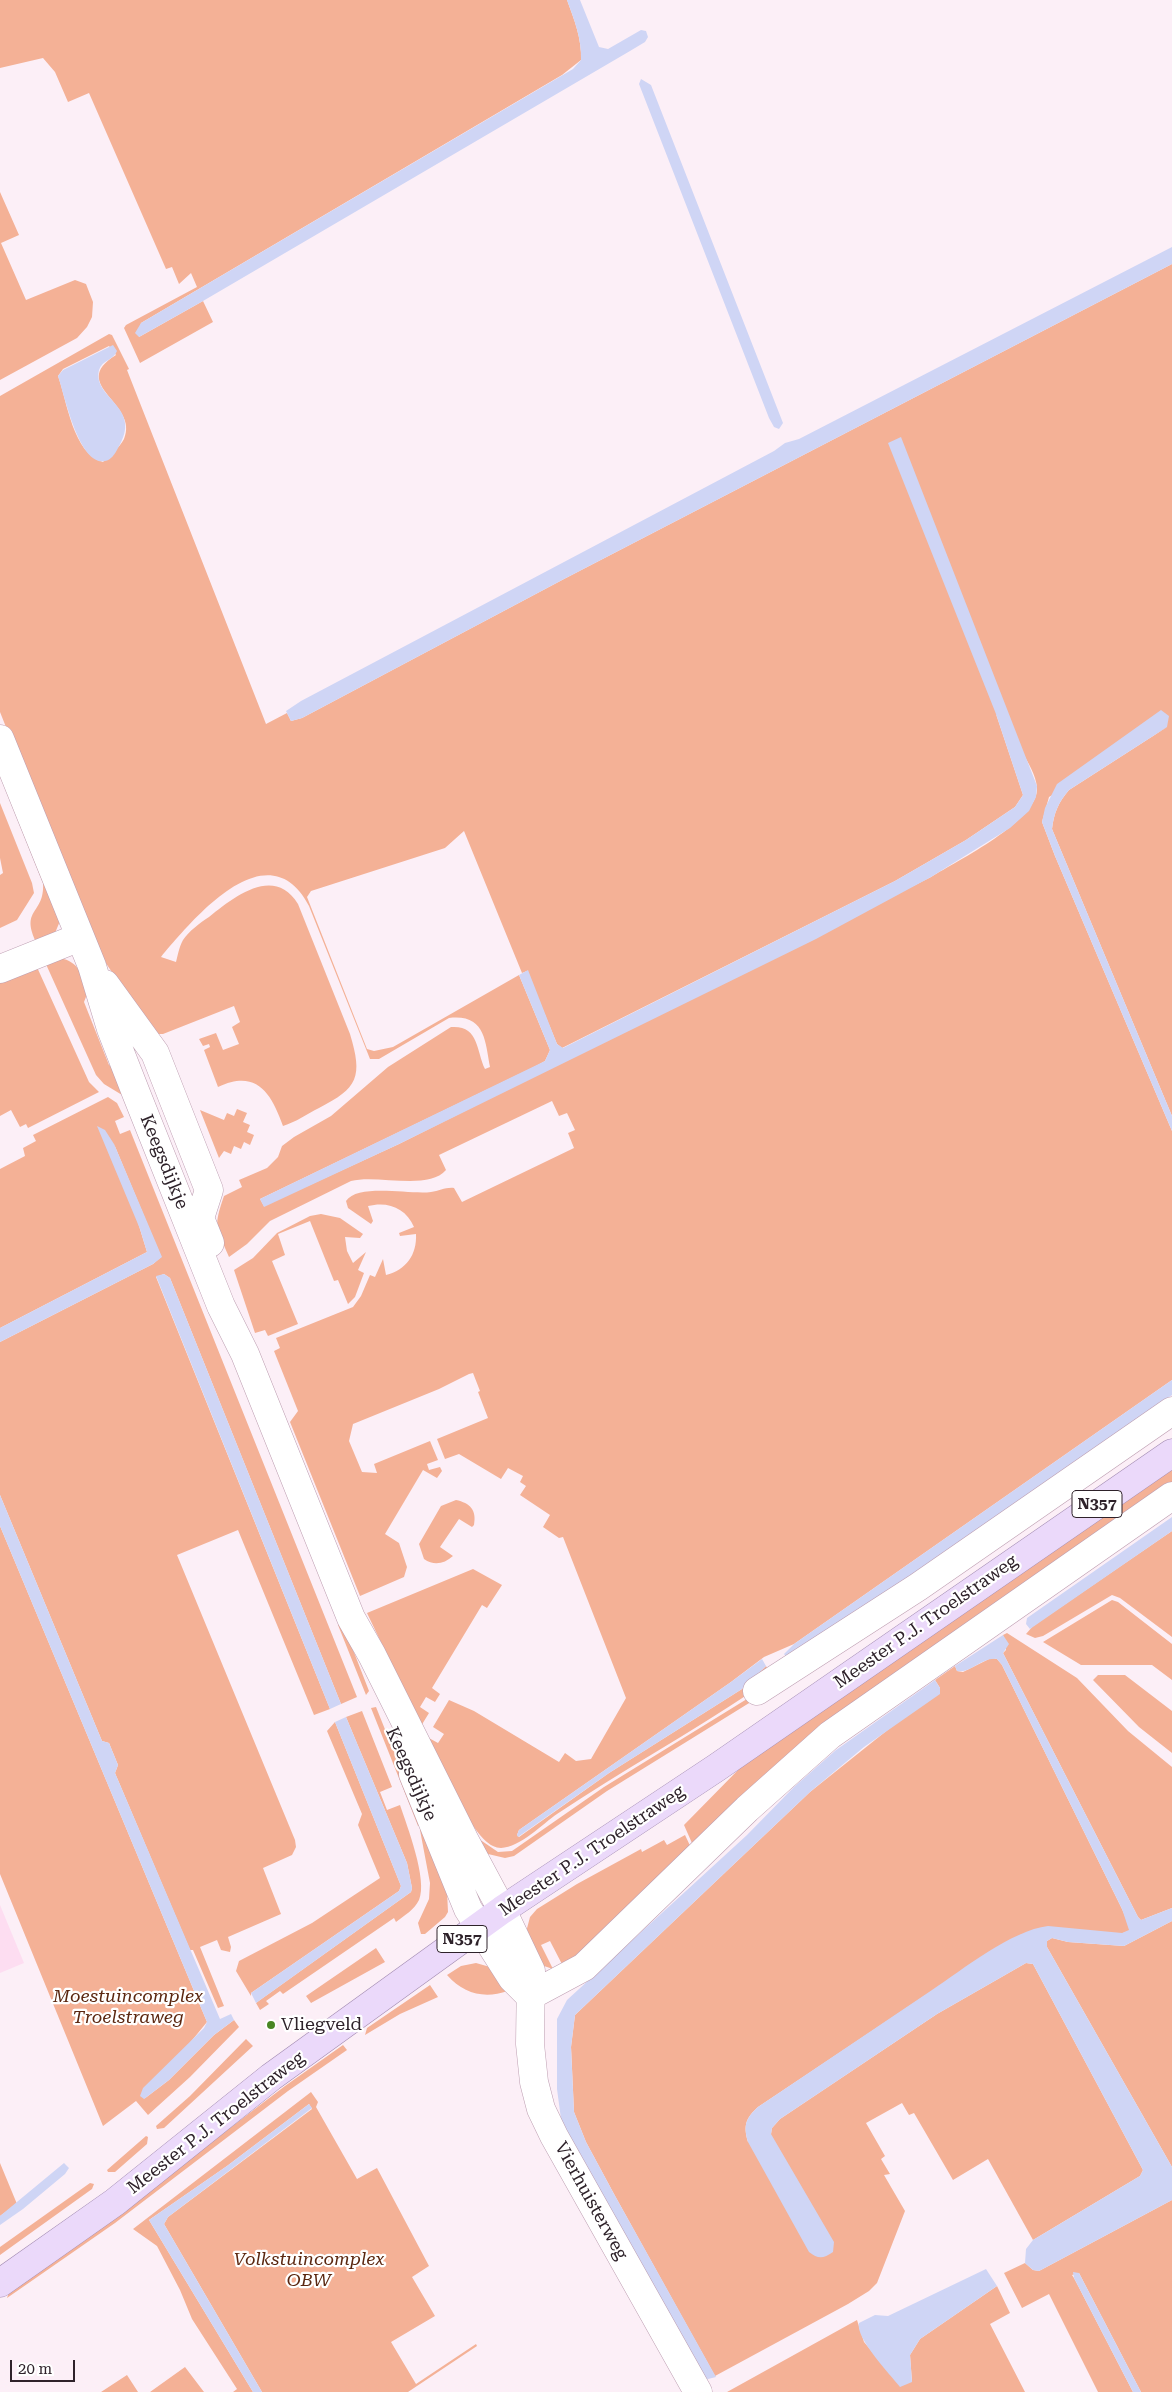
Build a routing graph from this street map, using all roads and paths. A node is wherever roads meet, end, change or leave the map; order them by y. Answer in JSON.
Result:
{"nodes":[{"id":1,"x":0,"y":739,"type":"edge"},
{"id":2,"x":80,"y":937,"type":"junction"},
{"id":3,"x":92,"y":966,"type":"junction"},
{"id":4,"x":0,"y":969,"type":"edge"},
{"id":5,"x":245,"y":1354,"type":"junction"},
{"id":6,"x":1172,"y":1412,"type":"edge"},
{"id":7,"x":1172,"y":1453,"type":"edge"},
{"id":8,"x":1172,"y":1496,"type":"edge"},
{"id":9,"x":351,"y":1618,"type":"junction"},
{"id":10,"x":757,"y":1690,"type":"dead end"},
{"id":11,"x":502,"y":1910,"type":"junction"},
{"id":12,"x":479,"y":1928,"type":"junction"},
{"id":13,"x":530,"y":1996,"type":"junction"},
{"id":14,"x":0,"y":2283,"type":"edge"},
{"id":15,"x":698,"y":2392,"type":"edge"}],
"edges":[{"from":1,"to":2,"type":"street","name":"Keegsdijkje"},
{"from":2,"to":3,"type":"street","name":"Keegsdijkje"},
{"from":2,"to":4,"type":"street"},
{"from":3,"to":5,"type":"street","name":"Keegsdijkje"},
{"from":3,"to":5,"type":"street","name":"Keegsdijkje"},
{"from":5,"to":9,"type":"street","name":"Keegsdijkje"},
{"from":6,"to":10,"type":"street","name":"Meester P.J. Troelstraweg"},
{"from":7,"to":11,"type":"main road","name":"Meester P.J. Troelstraweg","number":"N357"},
{"from":8,"to":13,"type":"street"},
{"from":9,"to":11,"type":"street","name":"Keegsdijkje"},
{"from":9,"to":12,"type":"street","name":"Keegsdijkje"},
{"from":11,"to":12,"type":"main road","name":"Meester P.J. Troelstraweg","number":"N357"},
{"from":11,"to":13,"type":"street","name":"Vierhuisterweg"},
{"from":12,"to":13,"type":"street"},
{"from":12,"to":14,"type":"main road","name":"Meester P.J. Troelstraweg","number":"N357"},
{"from":13,"to":15,"type":"street","name":"Vierhuisterweg"}]}
